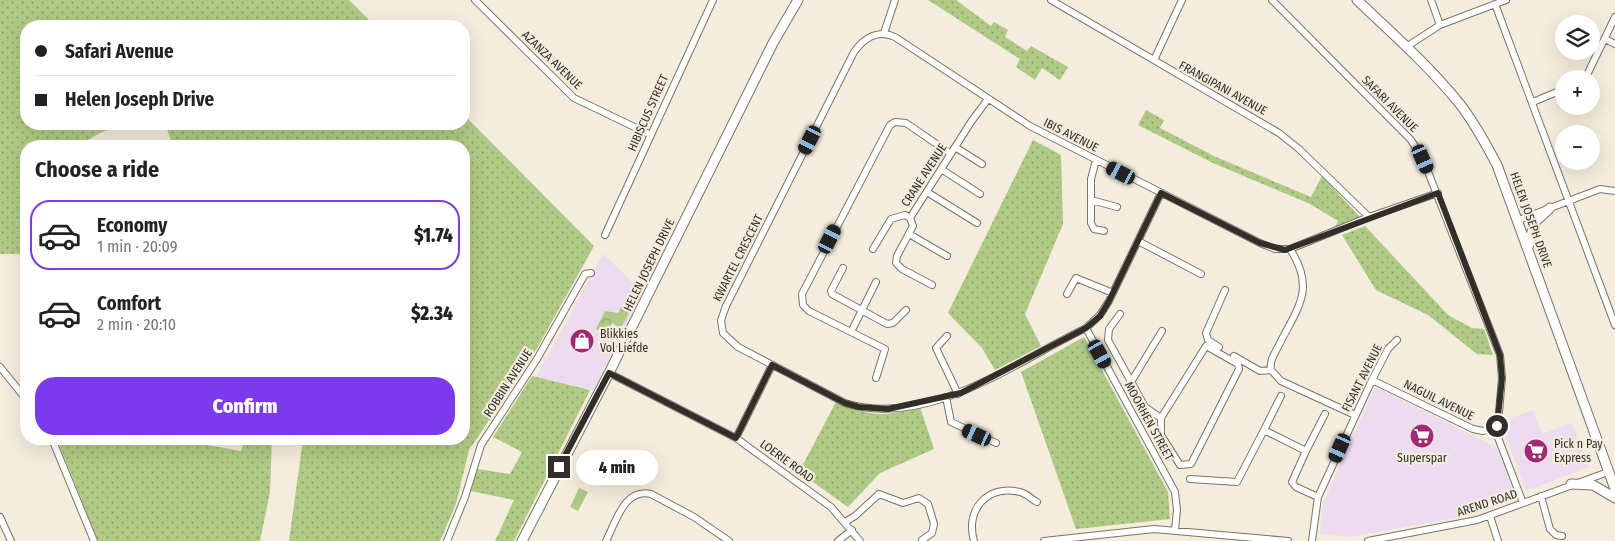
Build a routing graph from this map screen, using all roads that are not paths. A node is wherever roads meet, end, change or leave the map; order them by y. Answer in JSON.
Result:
{"nodes":[{"id":1,"x":475,"y":0,"type":"edge"},
{"id":2,"x":712,"y":0,"type":"edge"},
{"id":3,"x":798,"y":0,"type":"edge"},
{"id":4,"x":895,"y":0,"type":"edge"},
{"id":5,"x":1051,"y":0,"type":"edge"},
{"id":6,"x":1182,"y":0,"type":"edge"},
{"id":7,"x":1272,"y":0,"type":"edge"},
{"id":8,"x":1357,"y":0,"type":"edge"},
{"id":9,"x":1431,"y":0,"type":"edge"},
{"id":10,"x":1506,"y":0,"type":"edge"},
{"id":11,"x":1495,"y":4,"type":"junction"},
{"id":12,"x":1615,"y":17,"type":"edge"},
{"id":13,"x":1440,"y":25,"type":"junction"},
{"id":14,"x":884,"y":33,"type":"junction"},
{"id":15,"x":1605,"y":39,"type":"junction"},
{"id":16,"x":1615,"y":44,"type":"edge"},
{"id":17,"x":1406,"y":47,"type":"junction"},
{"id":18,"x":1154,"y":60,"type":"junction"},
{"id":19,"x":1590,"y":70,"type":"edge"},
{"id":20,"x":1555,"y":93,"type":"edge"},
{"id":21,"x":988,"y":99,"type":"junction"},
{"id":22,"x":1532,"y":102,"type":"junction"},
{"id":23,"x":651,"y":135,"type":"junction"},
{"id":24,"x":955,"y":147,"type":"junction"},
{"id":25,"x":950,"y":154,"type":"junction"},
{"id":26,"x":1096,"y":160,"type":"junction"},
{"id":27,"x":982,"y":164,"type":"dead end"},
{"id":28,"x":941,"y":168,"type":"junction"},
{"id":29,"x":1615,"y":191,"type":"edge"},
{"id":30,"x":927,"y":192,"type":"junction"},
{"id":31,"x":1161,"y":193,"type":"junction"},
{"id":32,"x":1438,"y":193,"type":"junction"},
{"id":33,"x":980,"y":194,"type":"dead end"},
{"id":34,"x":1091,"y":200,"type":"junction"},
{"id":35,"x":1569,"y":200,"type":"junction"},
{"id":36,"x":1117,"y":207,"type":"dead end"},
{"id":37,"x":1550,"y":208,"type":"junction"},
{"id":38,"x":1369,"y":217,"type":"junction"},
{"id":39,"x":910,"y":218,"type":"junction"},
{"id":40,"x":1518,"y":220,"type":"junction"},
{"id":41,"x":977,"y":223,"type":"dead end"},
{"id":42,"x":1104,"y":231,"type":"dead end"},
{"id":43,"x":909,"y":234,"type":"junction"},
{"id":44,"x":605,"y":235,"type":"dead end"},
{"id":45,"x":1138,"y":241,"type":"junction"},
{"id":46,"x":873,"y":249,"type":"dead end"},
{"id":47,"x":1290,"y":249,"type":"junction"},
{"id":48,"x":1529,"y":249,"type":"junction"},
{"id":49,"x":947,"y":256,"type":"dead end"},
{"id":50,"x":843,"y":268,"type":"dead end"},
{"id":51,"x":590,"y":273,"type":"dead end"},
{"id":52,"x":1201,"y":274,"type":"dead end"},
{"id":53,"x":876,"y":282,"type":"dead end"},
{"id":54,"x":932,"y":285,"type":"dead end"},
{"id":55,"x":1225,"y":290,"type":"dead end"},
{"id":56,"x":1113,"y":293,"type":"junction"},
{"id":57,"x":1067,"y":294,"type":"dead end"},
{"id":58,"x":906,"y":310,"type":"dead end"},
{"id":59,"x":862,"y":311,"type":"junction"},
{"id":60,"x":1120,"y":314,"type":"dead end"},
{"id":61,"x":1615,"y":326,"type":"edge"},
{"id":62,"x":1086,"y":328,"type":"junction"},
{"id":63,"x":1162,"y":331,"type":"dead end"},
{"id":64,"x":851,"y":332,"type":"junction"},
{"id":65,"x":947,"y":336,"type":"dead end"},
{"id":66,"x":1397,"y":340,"type":"dead end"},
{"id":67,"x":772,"y":365,"type":"junction"},
{"id":68,"x":0,"y":367,"type":"edge"},
{"id":69,"x":1271,"y":370,"type":"junction"},
{"id":70,"x":609,"y":373,"type":"junction"},
{"id":71,"x":876,"y":378,"type":"dead end"},
{"id":72,"x":1372,"y":380,"type":"junction"},
{"id":73,"x":1131,"y":382,"type":"junction"},
{"id":74,"x":20,"y":392,"type":"edge"},
{"id":75,"x":958,"y":394,"type":"junction"},
{"id":76,"x":1281,"y":396,"type":"dead end"},
{"id":77,"x":946,"y":397,"type":"junction"},
{"id":78,"x":1325,"y":414,"type":"dead end"},
{"id":79,"x":1356,"y":415,"type":"junction"},
{"id":80,"x":1161,"y":418,"type":"junction"},
{"id":81,"x":1497,"y":426,"type":"junction"},
{"id":82,"x":1264,"y":430,"type":"junction"},
{"id":83,"x":1161,"y":435,"type":"junction"},
{"id":84,"x":736,"y":438,"type":"junction"},
{"id":85,"x":1149,"y":441,"type":"junction"},
{"id":86,"x":996,"y":443,"type":"dead end"},
{"id":87,"x":54,"y":445,"type":"edge"},
{"id":88,"x":1306,"y":451,"type":"junction"},
{"id":89,"x":1608,"y":472,"type":"junction"},
{"id":90,"x":1190,"y":480,"type":"dead end"},
{"id":91,"x":1571,"y":484,"type":"junction"},
{"id":92,"x":1615,"y":489,"type":"edge"},
{"id":93,"x":1540,"y":496,"type":"junction"},
{"id":94,"x":1318,"y":498,"type":"junction"},
{"id":95,"x":1615,"y":498,"type":"edge"},
{"id":96,"x":1036,"y":502,"type":"dead end"},
{"id":97,"x":1523,"y":503,"type":"junction"},
{"id":98,"x":1490,"y":516,"type":"junction"},
{"id":99,"x":0,"y":517,"type":"edge"},
{"id":100,"x":845,"y":522,"type":"junction"},
{"id":101,"x":852,"y":530,"type":"junction"},
{"id":102,"x":1175,"y":530,"type":"junction"},
{"id":103,"x":1562,"y":536,"type":"dead end"},
{"id":104,"x":1103,"y":538,"type":"edge"},
{"id":105,"x":1402,"y":538,"type":"edge"},
{"id":106,"x":922,"y":540,"type":"dead end"},
{"id":107,"x":11,"y":541,"type":"edge"},
{"id":108,"x":94,"y":541,"type":"edge"},
{"id":109,"x":447,"y":541,"type":"edge"},
{"id":110,"x":522,"y":541,"type":"edge"},
{"id":111,"x":606,"y":541,"type":"edge"},
{"id":112,"x":729,"y":541,"type":"edge"},
{"id":113,"x":838,"y":541,"type":"edge"},
{"id":114,"x":860,"y":541,"type":"edge"},
{"id":115,"x":974,"y":541,"type":"edge"},
{"id":116,"x":1044,"y":541,"type":"edge"},
{"id":117,"x":1288,"y":541,"type":"edge"},
{"id":118,"x":1312,"y":541,"type":"edge"},
{"id":119,"x":1368,"y":541,"type":"edge"},
{"id":120,"x":1498,"y":541,"type":"edge"}],
"edges":[{"from":1,"to":23,"type":"street","name":"AZANZA AVENUE"},
{"from":2,"to":23,"type":"street","name":"HIBISCUS STREET"},
{"from":3,"to":70,"type":"street","name":"HELEN JOSEPH DRIVE"},
{"from":4,"to":14,"type":"street"},
{"from":5,"to":18,"type":"street","name":"FRANGIPANI AVENUE"},
{"from":6,"to":18,"type":"street"},
{"from":7,"to":32,"type":"street","name":"SAFARI AVENUE"},
{"from":8,"to":17,"type":"street","name":"HELEN JOSEPH DRIVE"},
{"from":9,"to":13,"type":"street"},
{"from":10,"to":11,"type":"street"},
{"from":11,"to":13,"type":"street"},
{"from":11,"to":22,"type":"street"},
{"from":12,"to":15,"type":"street"},
{"from":13,"to":17,"type":"street"},
{"from":14,"to":21,"type":"street","name":"IBIS AVENUE"},
{"from":14,"to":67,"type":"street","name":"KWARTEL CRESCENT"},
{"from":15,"to":16,"type":"street"},
{"from":15,"to":19,"type":"street"},
{"from":17,"to":40,"type":"street","name":"HELEN JOSEPH DRIVE"},
{"from":18,"to":38,"type":"street","name":"FRANGIPANI AVENUE"},
{"from":20,"to":22,"type":"street"},
{"from":21,"to":24,"type":"street","name":"CRANE AVENUE"},
{"from":21,"to":26,"type":"street","name":"IBIS AVENUE"},
{"from":22,"to":35,"type":"street"},
{"from":23,"to":44,"type":"street","name":"HIBISCUS STREET"},
{"from":24,"to":25,"type":"street","name":"CRANE AVENUE"},
{"from":24,"to":27,"type":"street"},
{"from":25,"to":28,"type":"street","name":"CRANE AVENUE"},
{"from":25,"to":64,"type":"street"},
{"from":26,"to":31,"type":"street","name":"IBIS AVENUE"},
{"from":26,"to":34,"type":"street"},
{"from":28,"to":30,"type":"street","name":"CRANE AVENUE"},
{"from":28,"to":33,"type":"street"},
{"from":29,"to":35,"type":"street"},
{"from":30,"to":39,"type":"street","name":"CRANE AVENUE"},
{"from":30,"to":41,"type":"street"},
{"from":31,"to":45,"type":"street","name":"KWARTEL CRESCENT"},
{"from":31,"to":47,"type":"street","name":"IBIS AVENUE"},
{"from":32,"to":38,"type":"street"},
{"from":32,"to":81,"type":"street","name":"SAFARI AVENUE"},
{"from":34,"to":36,"type":"street"},
{"from":34,"to":42,"type":"street"},
{"from":35,"to":37,"type":"street"},
{"from":35,"to":61,"type":"street"},
{"from":37,"to":40,"type":"street"},
{"from":37,"to":48,"type":"street"},
{"from":38,"to":47,"type":"street"},
{"from":39,"to":43,"type":"street"},
{"from":39,"to":46,"type":"street","name":"CRANE AVENUE"},
{"from":40,"to":48,"type":"street","name":"HELEN JOSEPH DRIVE"},
{"from":43,"to":49,"type":"street"},
{"from":43,"to":54,"type":"street"},
{"from":45,"to":52,"type":"street"},
{"from":45,"to":56,"type":"street","name":"KWARTEL CRESCENT"},
{"from":47,"to":69,"type":"street"},
{"from":48,"to":89,"type":"street","name":"HELEN JOSEPH DRIVE"},
{"from":50,"to":59,"type":"street"},
{"from":51,"to":109,"type":"street","name":"ROBBIN AVENUE"},
{"from":53,"to":59,"type":"street"},
{"from":55,"to":69,"type":"street"},
{"from":56,"to":57,"type":"street"},
{"from":56,"to":62,"type":"street","name":"KWARTEL CRESCENT"},
{"from":58,"to":59,"type":"street"},
{"from":59,"to":64,"type":"street"},
{"from":60,"to":73,"type":"street"},
{"from":62,"to":75,"type":"street","name":"KWARTEL CRESCENT"},
{"from":62,"to":85,"type":"street","name":"MOORHEN STREET"},
{"from":63,"to":73,"type":"street"},
{"from":64,"to":71,"type":"street"},
{"from":65,"to":75,"type":"street"},
{"from":66,"to":72,"type":"street","name":"FISANT AVENUE"},
{"from":67,"to":77,"type":"street","name":"KWARTEL CRESCENT"},
{"from":67,"to":84,"type":"street"},
{"from":68,"to":74,"type":"street"},
{"from":69,"to":79,"type":"street"},
{"from":70,"to":84,"type":"street","name":"LOERIE ROAD"},
{"from":70,"to":110,"type":"street","name":"HELEN JOSEPH DRIVE"},
{"from":72,"to":79,"type":"street","name":"FISANT AVENUE"},
{"from":72,"to":81,"type":"street","name":"NAGUIL AVENUE"},
{"from":73,"to":80,"type":"street"},
{"from":75,"to":77,"type":"street","name":"KWARTEL CRESCENT"},
{"from":76,"to":82,"type":"street"},
{"from":77,"to":86,"type":"street"},
{"from":78,"to":88,"type":"street"},
{"from":79,"to":94,"type":"street","name":"FISANT AVENUE"},
{"from":80,"to":83,"type":"street"},
{"from":80,"to":83,"type":"street"},
{"from":81,"to":97,"type":"street","name":"SAFARI AVENUE"},
{"from":82,"to":88,"type":"street"},
{"from":82,"to":90,"type":"street"},
{"from":83,"to":85,"type":"street"},
{"from":84,"to":100,"type":"street","name":"LOERIE ROAD"},
{"from":85,"to":102,"type":"street","name":"MOORHEN STREET"},
{"from":87,"to":108,"type":"street"},
{"from":88,"to":94,"type":"street"},
{"from":89,"to":91,"type":"street","name":"AREND ROAD"},
{"from":89,"to":92,"type":"street","name":"HELEN JOSEPH DRIVE"},
{"from":91,"to":93,"type":"street","name":"AREND ROAD"},
{"from":91,"to":95,"type":"street"},
{"from":93,"to":97,"type":"street","name":"AREND ROAD"},
{"from":93,"to":103,"type":"street"},
{"from":94,"to":118,"type":"street","name":"FISANT AVENUE"},
{"from":96,"to":115,"type":"street"},
{"from":97,"to":98,"type":"street","name":"AREND ROAD"},
{"from":98,"to":105,"type":"street","name":"AREND ROAD"},
{"from":98,"to":120,"type":"street"},
{"from":99,"to":107,"type":"street"},
{"from":100,"to":101,"type":"street","name":"LOERIE ROAD"},
{"from":100,"to":106,"type":"street"},
{"from":101,"to":113,"type":"street"},
{"from":101,"to":114,"type":"street","name":"LOERIE ROAD"},
{"from":102,"to":104,"type":"street"},
{"from":102,"to":117,"type":"street"},
{"from":104,"to":116,"type":"street"},
{"from":105,"to":119,"type":"street","name":"AREND ROAD"},
{"from":111,"to":112,"type":"street"}]}
